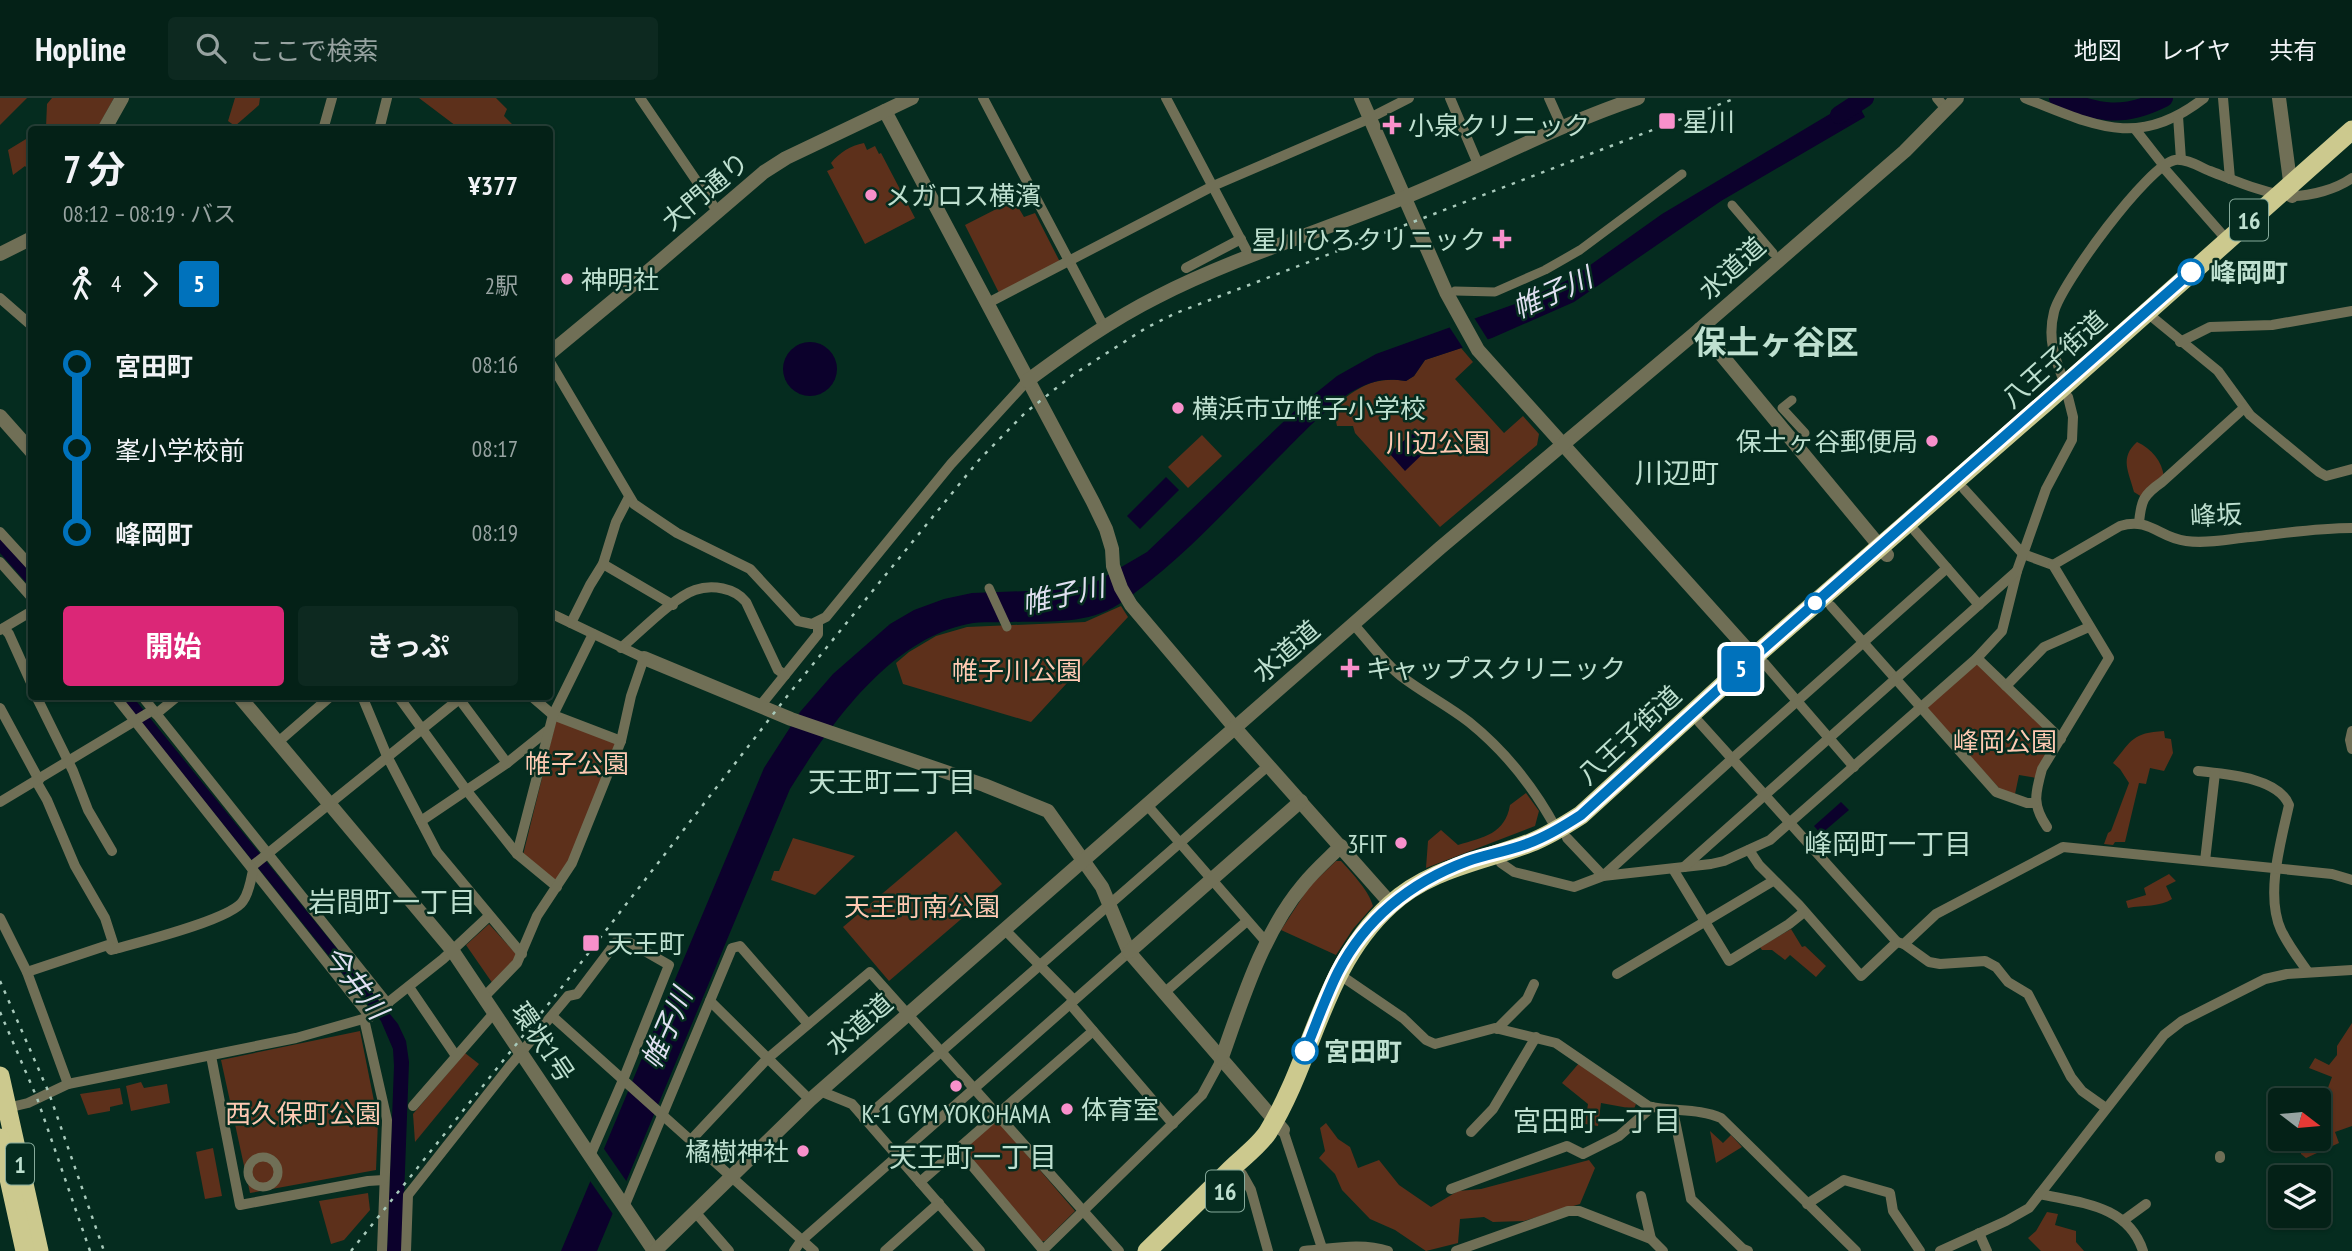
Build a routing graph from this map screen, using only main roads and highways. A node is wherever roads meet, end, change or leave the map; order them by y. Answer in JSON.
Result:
{"nodes":[{"id":1,"x":2352,"y":130,"type":"edge"},
{"id":2,"x":2352,"y":145,"type":"edge"},
{"id":3,"x":2287,"y":192,"type":"junction"},
{"id":4,"x":2151,"y":316,"type":"junction"},
{"id":5,"x":2066,"y":391,"type":"junction"},
{"id":6,"x":1884,"y":551,"type":"junction"},
{"id":7,"x":1760,"y":660,"type":"junction"},
{"id":8,"x":1562,"y":834,"type":"junction"},
{"id":9,"x":0,"y":1076,"type":"edge"},
{"id":10,"x":1279,"y":1124,"type":"junction"},
{"id":11,"x":0,"y":1138,"type":"edge"},
{"id":12,"x":12,"y":1187,"type":"edge"},
{"id":13,"x":25,"y":1251,"type":"edge"},
{"id":14,"x":39,"y":1251,"type":"edge"},
{"id":15,"x":1147,"y":1251,"type":"edge"},
{"id":16,"x":1164,"y":1251,"type":"edge"}],
"edges":[{"from":1,"to":3,"type":"highway","name":"八王子街道","number":"16"},
{"from":2,"to":3,"type":"highway","name":"八王子街道","number":"16"},
{"from":3,"to":4,"type":"highway","name":"八王子街道","number":"16"},
{"from":3,"to":4,"type":"highway","name":"八王子街道","number":"16"},
{"from":4,"to":5,"type":"highway","name":"八王子街道","number":"16"},
{"from":5,"to":6,"type":"highway","name":"八王子街道","number":"16"},
{"from":5,"to":6,"type":"highway","name":"八王子街道","number":"16"},
{"from":6,"to":7,"type":"highway","name":"八王子街道","number":"16"},
{"from":6,"to":7,"type":"highway","name":"八王子街道","number":"16"},
{"from":7,"to":8,"type":"highway","name":"八王子街道","number":"16"},
{"from":7,"to":8,"type":"highway","name":"八王子街道","number":"16"},
{"from":8,"to":10,"type":"highway","name":"八王子街道","number":"16"},
{"from":8,"to":10,"type":"highway","name":"八王子街道","number":"16"},
{"from":9,"to":12,"type":"highway","number":"1"},
{"from":10,"to":15,"type":"highway","name":"八王子街道","number":"16"},
{"from":10,"to":16,"type":"highway","name":"八王子街道","number":"16"},
{"from":11,"to":12,"type":"highway","number":"1"},
{"from":12,"to":13,"type":"highway","number":"1"},
{"from":12,"to":14,"type":"highway","number":"1"}]}
